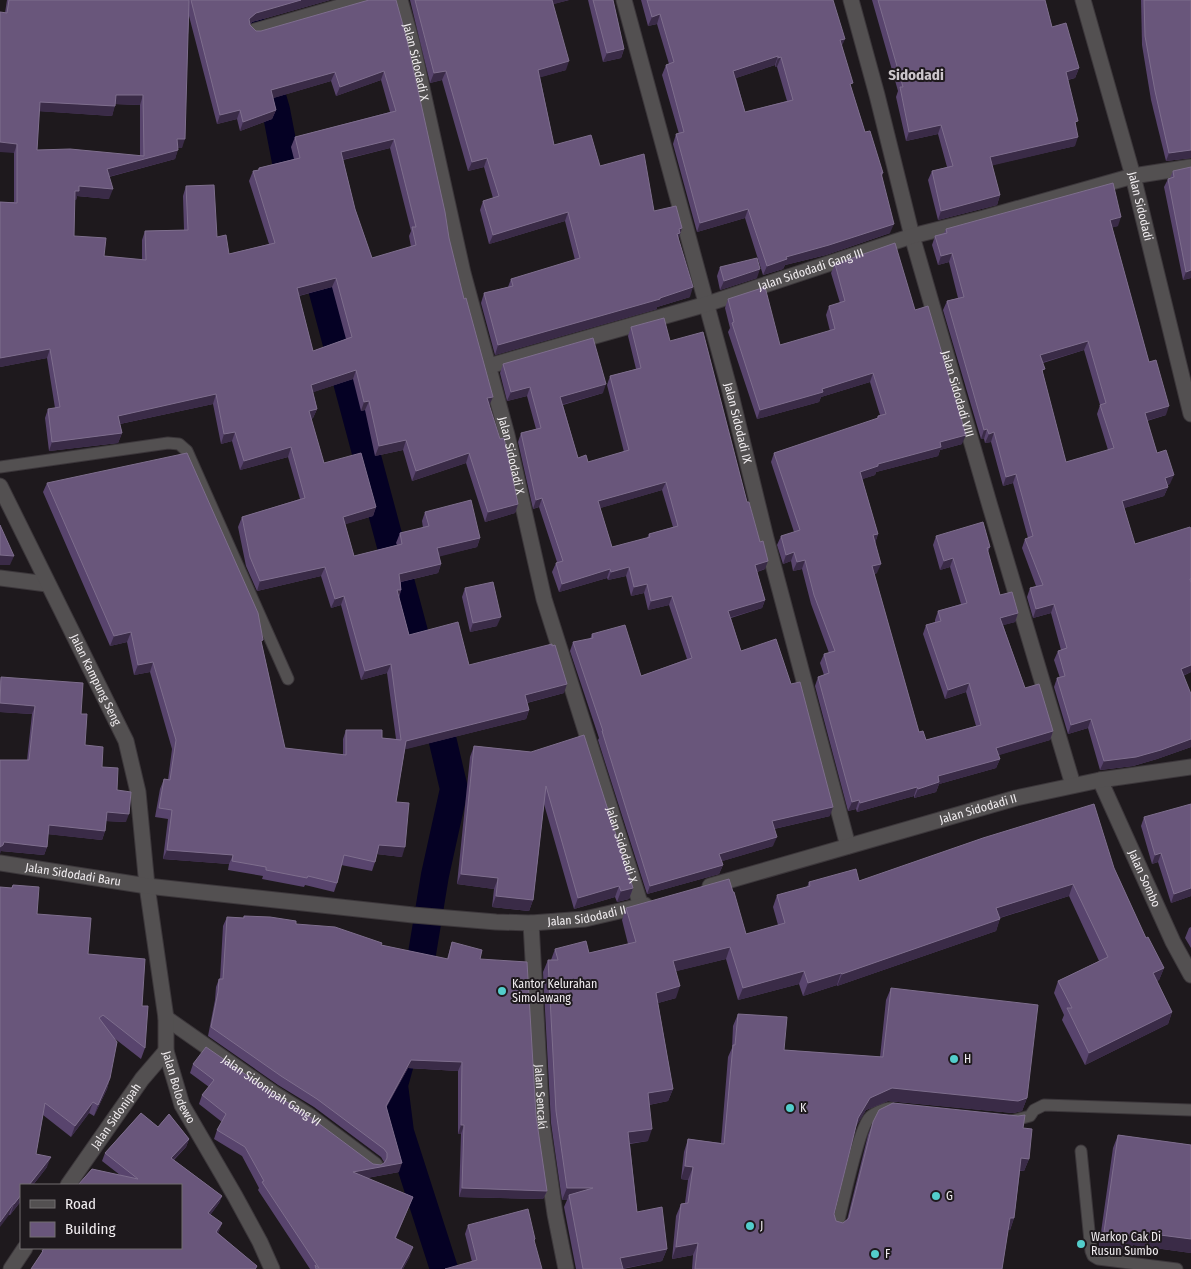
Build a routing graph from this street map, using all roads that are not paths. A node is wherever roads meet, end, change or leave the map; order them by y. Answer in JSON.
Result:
{"nodes":[{"id":1,"x":364,"y":0,"type":"edge"},
{"id":2,"x":400,"y":0,"type":"edge"},
{"id":3,"x":624,"y":0,"type":"edge"},
{"id":4,"x":851,"y":0,"type":"edge"},
{"id":5,"x":1083,"y":0,"type":"edge"},
{"id":6,"x":255,"y":31,"type":"edge"},
{"id":7,"x":1191,"y":167,"type":"edge"},
{"id":8,"x":1133,"y":176,"type":"junction"},
{"id":9,"x":912,"y":236,"type":"junction"},
{"id":10,"x":707,"y":304,"type":"junction"},
{"id":11,"x":489,"y":366,"type":"junction"},
{"id":12,"x":1191,"y":414,"type":"edge"},
{"id":13,"x":0,"y":467,"type":"edge"},
{"id":14,"x":0,"y":486,"type":"edge"},
{"id":15,"x":0,"y":578,"type":"edge"},
{"id":16,"x":47,"y":584,"type":"junction"},
{"id":17,"x":288,"y":679,"type":"dead end"},
{"id":18,"x":1191,"y":767,"type":"edge"},
{"id":19,"x":1100,"y":780,"type":"junction"},
{"id":20,"x":1073,"y":785,"type":"junction"},
{"id":21,"x":848,"y":846,"type":"junction"},
{"id":22,"x":0,"y":863,"type":"edge"},
{"id":23,"x":147,"y":886,"type":"junction"},
{"id":24,"x":698,"y":889,"type":"edge"},
{"id":25,"x":660,"y":900,"type":"edge"},
{"id":26,"x":641,"y":906,"type":"junction"},
{"id":27,"x":531,"y":924,"type":"junction"},
{"id":28,"x":1191,"y":976,"type":"edge"},
{"id":29,"x":166,"y":1018,"type":"junction"},
{"id":30,"x":166,"y":1050,"type":"junction"},
{"id":31,"x":907,"y":1110,"type":"edge"},
{"id":32,"x":1191,"y":1110,"type":"edge"},
{"id":33,"x":1004,"y":1120,"type":"edge"},
{"id":34,"x":1080,"y":1151,"type":"dead end"},
{"id":35,"x":375,"y":1165,"type":"edge"},
{"id":36,"x":69,"y":1184,"type":"edge"},
{"id":37,"x":837,"y":1228,"type":"edge"},
{"id":38,"x":24,"y":1249,"type":"edge"},
{"id":39,"x":11,"y":1269,"type":"edge"},
{"id":40,"x":272,"y":1269,"type":"edge"},
{"id":41,"x":566,"y":1269,"type":"edge"},
{"id":42,"x":1177,"y":1269,"type":"edge"}],
"edges":[{"from":1,"to":6,"type":"street"},
{"from":2,"to":11,"type":"street","name":"Jalan Sidodadi X"},
{"from":3,"to":10,"type":"street","name":"Jalan Sidodadi IX"},
{"from":4,"to":9,"type":"street","name":"Jalan Sidodadi VIII"},
{"from":5,"to":8,"type":"street","name":"Jalan Sidodadi"},
{"from":7,"to":8,"type":"street","name":"Jalan Sidodadi Gang III"},
{"from":8,"to":9,"type":"street","name":"Jalan Sidodadi Gang III"},
{"from":8,"to":12,"type":"street","name":"Jalan Sidodadi"},
{"from":9,"to":10,"type":"street","name":"Jalan Sidodadi Gang III"},
{"from":9,"to":20,"type":"street","name":"Jalan Sidodadi VIII"},
{"from":10,"to":11,"type":"street","name":"Jalan Sidodadi Gang III"},
{"from":10,"to":21,"type":"street","name":"Jalan Sidodadi IX"},
{"from":11,"to":26,"type":"street","name":"Jalan Sidodadi X"},
{"from":13,"to":17,"type":"lane"},
{"from":14,"to":16,"type":"street","name":"Jalan Kampung Seng"},
{"from":15,"to":16,"type":"street"},
{"from":16,"to":23,"type":"street","name":"Jalan Kampung Seng"},
{"from":18,"to":19,"type":"street","name":"Jalan Sidodadi II"},
{"from":19,"to":20,"type":"street","name":"Jalan Sidodadi II"},
{"from":19,"to":28,"type":"street","name":"Jalan Sombo"},
{"from":20,"to":21,"type":"street","name":"Jalan Sidodadi II"},
{"from":21,"to":24,"type":"street","name":"Jalan Sidodadi II"},
{"from":22,"to":23,"type":"street","name":"Jalan Sidodadi Baru"},
{"from":23,"to":27,"type":"street","name":"Jalan Sidodadi II"},
{"from":23,"to":29,"type":"street","name":"Jalan Bolodewo"},
{"from":25,"to":26,"type":"street","name":"Jalan Sidodadi II"},
{"from":26,"to":27,"type":"street","name":"Jalan Sidodadi II"},
{"from":27,"to":41,"type":"street","name":"Jalan Sencaki"},
{"from":29,"to":30,"type":"street","name":"Jalan Bolodewo"},
{"from":29,"to":35,"type":"street","name":"Jalan Sidonipah Gang VI"},
{"from":30,"to":36,"type":"street","name":"Jalan Sidonipah"},
{"from":30,"to":40,"type":"street","name":"Jalan Bolodewo"},
{"from":31,"to":37,"type":"lane"},
{"from":32,"to":33,"type":"lane"},
{"from":34,"to":42,"type":"lane"},
{"from":38,"to":39,"type":"street"}]}
